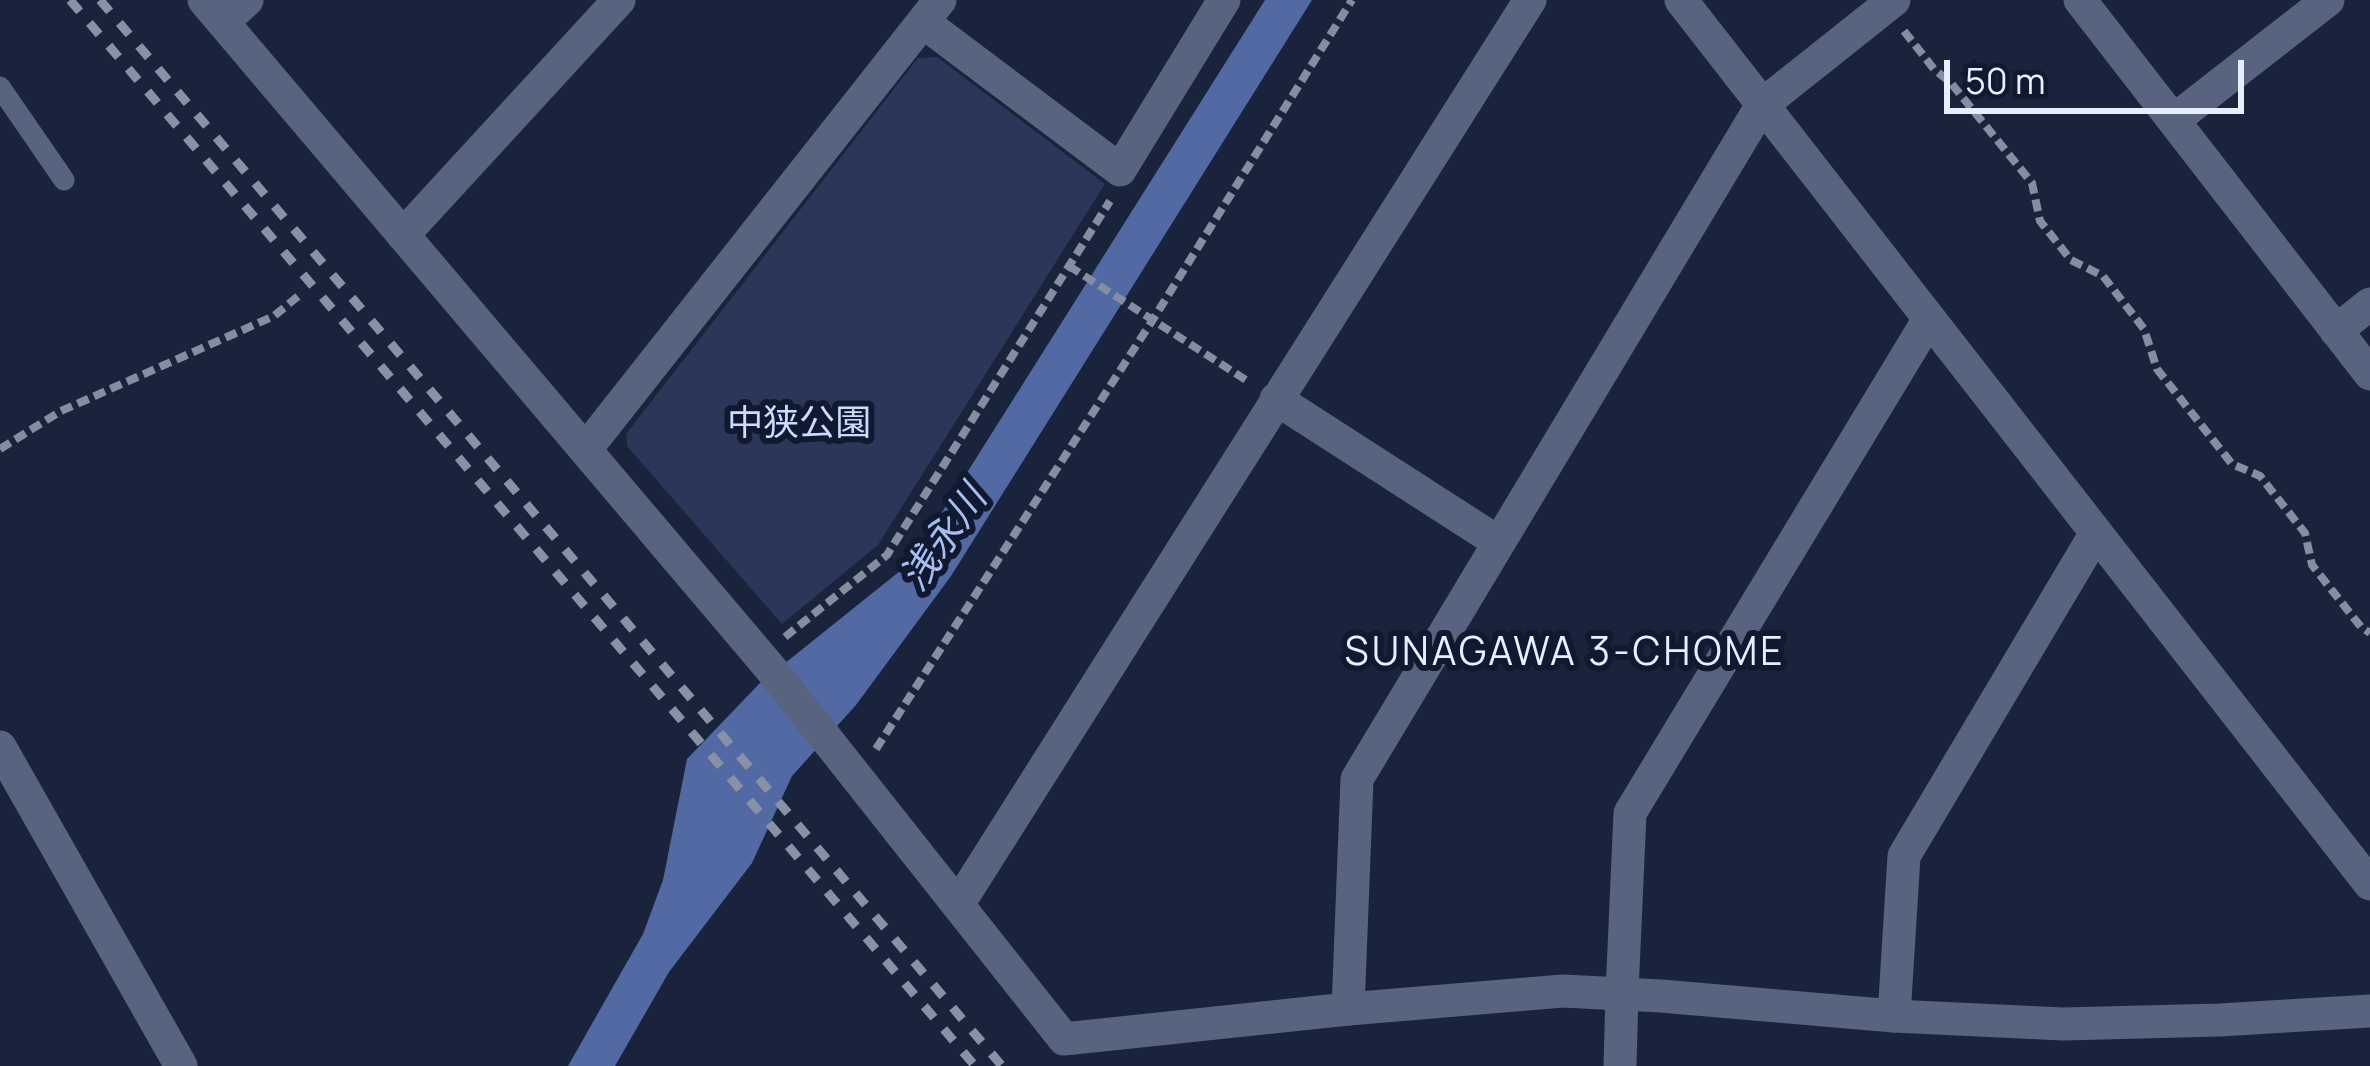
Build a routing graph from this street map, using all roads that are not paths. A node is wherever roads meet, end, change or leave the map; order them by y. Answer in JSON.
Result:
{"nodes":[{"id":1,"x":619,"y":0,"type":"edge"},
{"id":2,"x":1224,"y":0,"type":"edge"},
{"id":3,"x":1530,"y":0,"type":"edge"},
{"id":4,"x":1681,"y":0,"type":"edge"},
{"id":5,"x":2080,"y":0,"type":"edge"},
{"id":6,"x":2327,"y":0,"type":"edge"},
{"id":7,"x":1890,"y":4,"type":"edge"},
{"id":8,"x":225,"y":7,"type":"edge"},
{"id":9,"x":931,"y":11,"type":"edge"},
{"id":10,"x":0,"y":87,"type":"edge"},
{"id":11,"x":1762,"y":105,"type":"junction"},
{"id":12,"x":2174,"y":120,"type":"junction"},
{"id":13,"x":64,"y":179,"type":"dead end"},
{"id":14,"x":403,"y":235,"type":"junction"},
{"id":15,"x":2370,"y":304,"type":"edge"},
{"id":16,"x":1929,"y":319,"type":"junction"},
{"id":17,"x":2336,"y":331,"type":"junction"},
{"id":18,"x":2370,"y":374,"type":"edge"},
{"id":19,"x":1276,"y":399,"type":"junction"},
{"id":20,"x":586,"y":449,"type":"junction"},
{"id":21,"x":2096,"y":533,"type":"junction"},
{"id":22,"x":1498,"y":542,"type":"junction"},
{"id":23,"x":0,"y":747,"type":"edge"},
{"id":24,"x":2370,"y":884,"type":"edge"},
{"id":25,"x":959,"y":903,"type":"junction"},
{"id":26,"x":1622,"y":993,"type":"junction"},
{"id":27,"x":1348,"y":1009,"type":"junction"},
{"id":28,"x":2370,"y":1011,"type":"edge"},
{"id":29,"x":1894,"y":1016,"type":"junction"},
{"id":30,"x":1620,"y":1052,"type":"edge"},
{"id":31,"x":181,"y":1066,"type":"edge"}],
"edges":[{"from":1,"to":14,"type":"street"},
{"from":2,"to":9,"type":"street"},
{"from":3,"to":19,"type":"street"},
{"from":4,"to":11,"type":"street"},
{"from":5,"to":12,"type":"street"},
{"from":6,"to":12,"type":"street"},
{"from":7,"to":11,"type":"street"},
{"from":8,"to":14,"type":"street"},
{"from":9,"to":20,"type":"street"},
{"from":10,"to":13,"type":"lane"},
{"from":11,"to":16,"type":"street"},
{"from":11,"to":22,"type":"street"},
{"from":12,"to":17,"type":"street"},
{"from":14,"to":20,"type":"street"},
{"from":15,"to":17,"type":"street"},
{"from":16,"to":21,"type":"street"},
{"from":16,"to":26,"type":"street"},
{"from":17,"to":18,"type":"street"},
{"from":19,"to":22,"type":"street"},
{"from":19,"to":25,"type":"street"},
{"from":20,"to":25,"type":"street"},
{"from":21,"to":24,"type":"street"},
{"from":21,"to":29,"type":"street"},
{"from":22,"to":27,"type":"street"},
{"from":23,"to":31,"type":"street"},
{"from":25,"to":27,"type":"street"},
{"from":26,"to":27,"type":"street"},
{"from":26,"to":29,"type":"street"},
{"from":26,"to":30,"type":"street"},
{"from":28,"to":29,"type":"street"}]}
